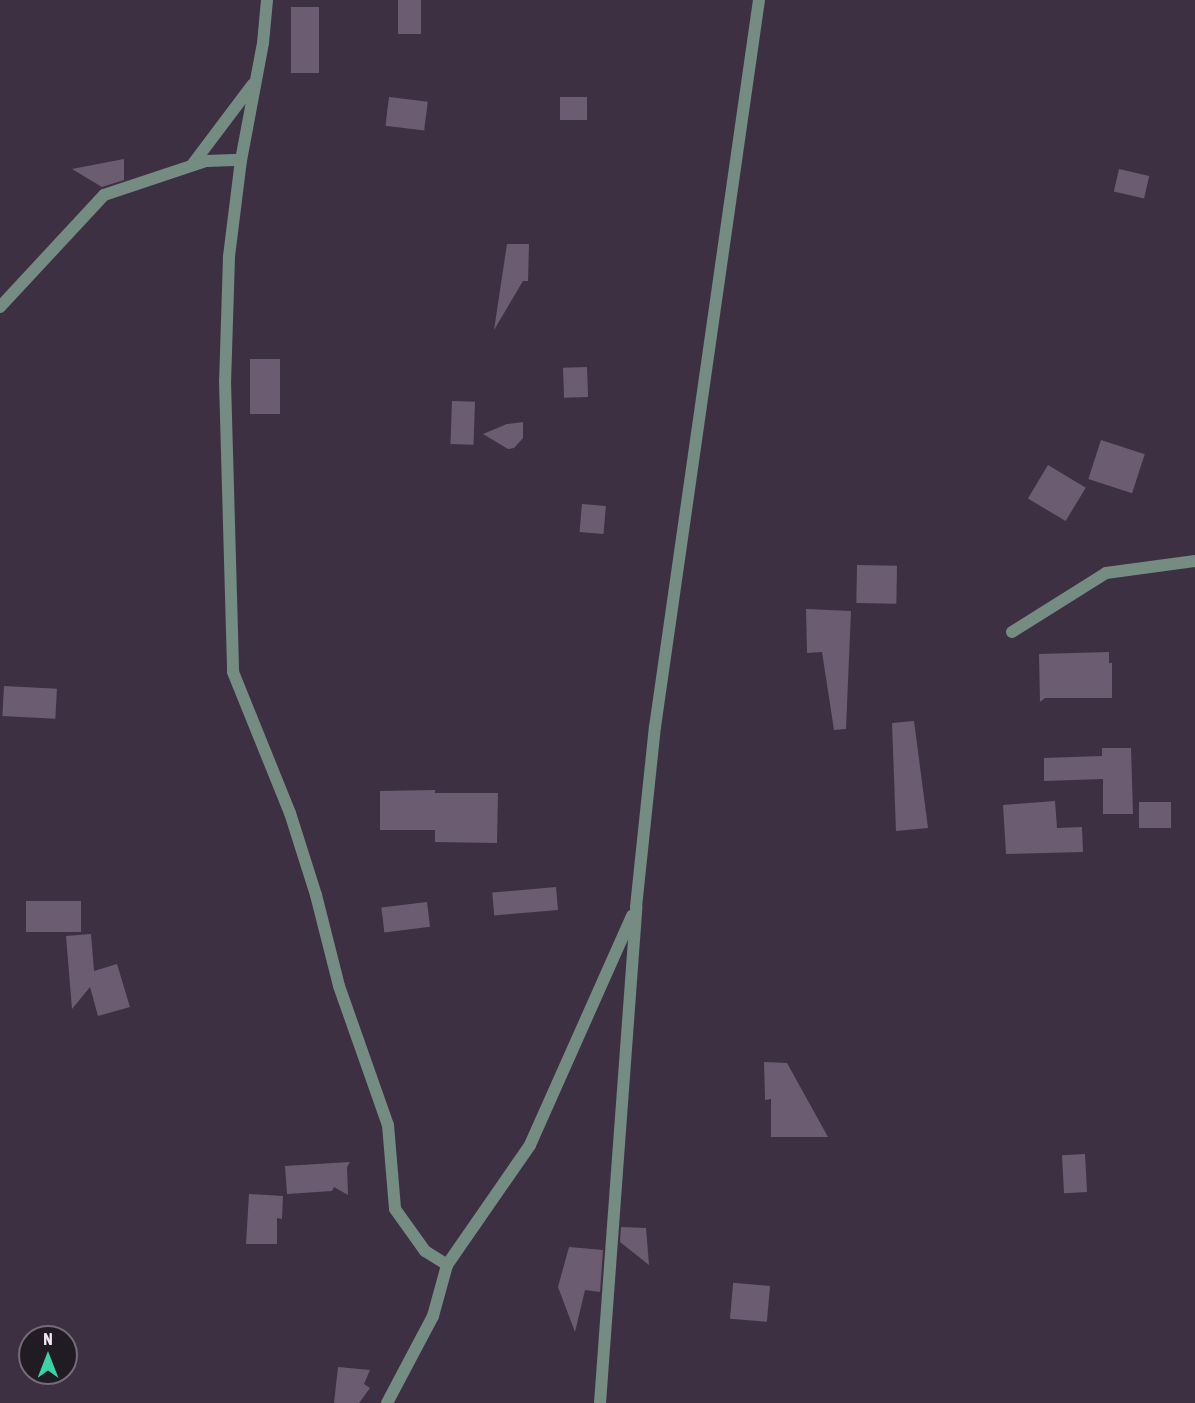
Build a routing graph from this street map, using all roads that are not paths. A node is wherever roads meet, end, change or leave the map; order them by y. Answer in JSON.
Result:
{"nodes":[{"id":1,"x":267,"y":0,"type":"edge"},
{"id":2,"x":759,"y":0,"type":"edge"},
{"id":3,"x":255,"y":81,"type":"junction"},
{"id":4,"x":240,"y":160,"type":"junction"},
{"id":5,"x":192,"y":165,"type":"junction"},
{"id":6,"x":0,"y":307,"type":"edge"},
{"id":7,"x":1195,"y":561,"type":"edge"},
{"id":8,"x":1012,"y":632,"type":"dead end"},
{"id":9,"x":636,"y":907,"type":"junction"},
{"id":10,"x":447,"y":1265,"type":"junction"},
{"id":11,"x":387,"y":1403,"type":"edge"},
{"id":12,"x":600,"y":1403,"type":"edge"}],
"edges":[{"from":1,"to":3,"type":"street"},
{"from":2,"to":9,"type":"street"},
{"from":3,"to":4,"type":"street"},
{"from":3,"to":5,"type":"street"},
{"from":4,"to":5,"type":"street"},
{"from":4,"to":10,"type":"street"},
{"from":5,"to":6,"type":"street"},
{"from":7,"to":8,"type":"street"},
{"from":9,"to":10,"type":"street"},
{"from":9,"to":12,"type":"street"},
{"from":10,"to":11,"type":"street"}]}
